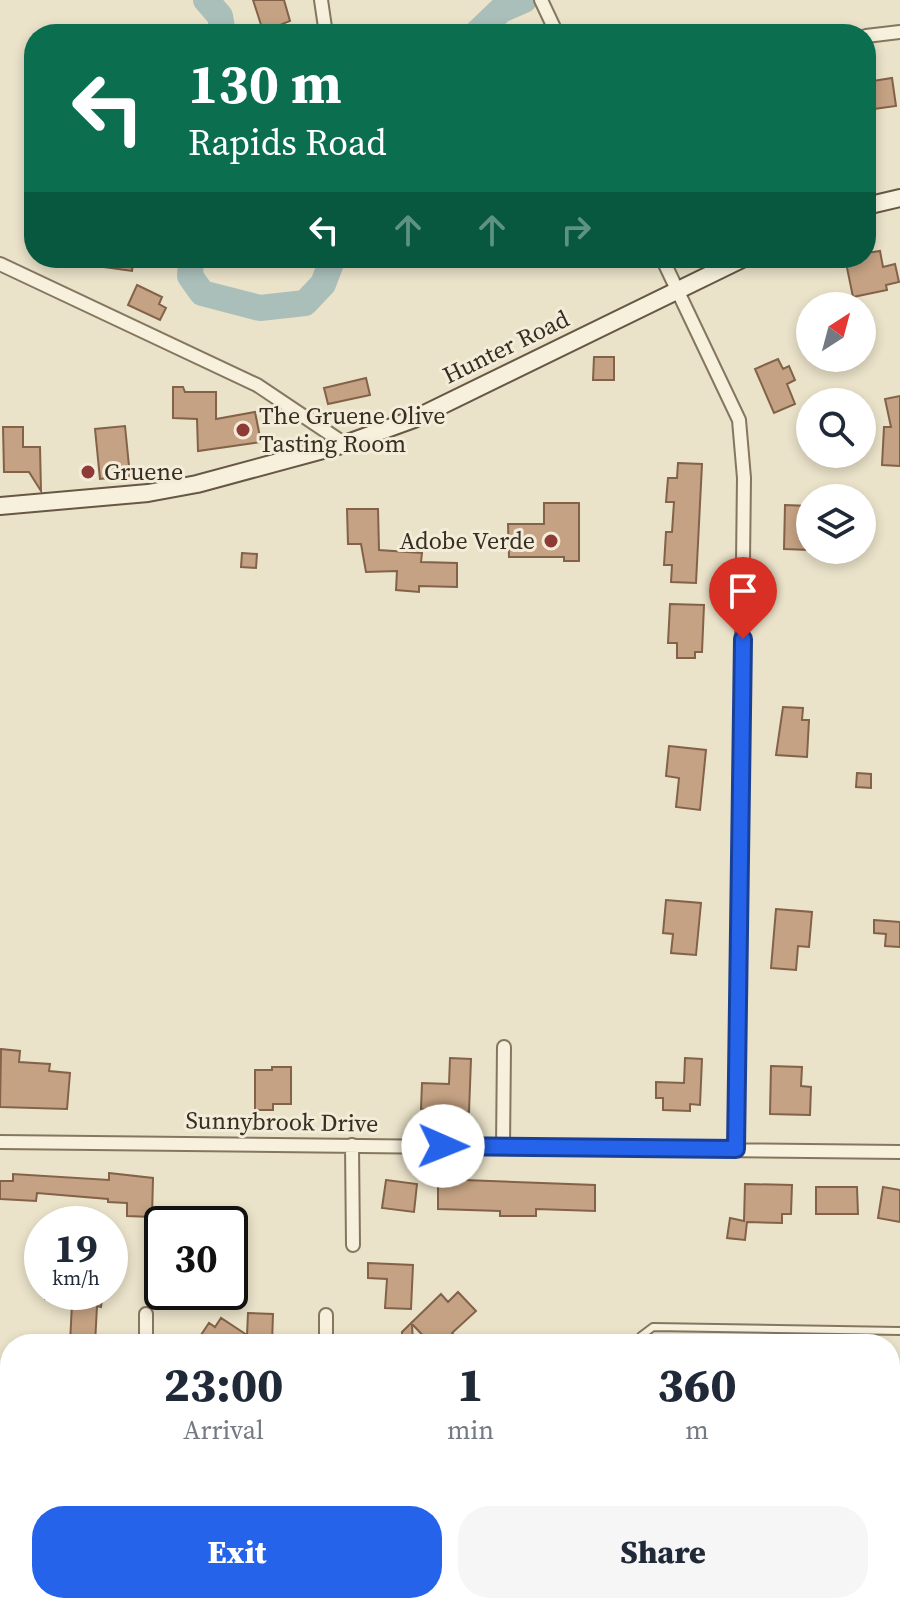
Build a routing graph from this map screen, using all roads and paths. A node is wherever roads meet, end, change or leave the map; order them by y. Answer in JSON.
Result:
{"nodes":[{"id":1,"x":321,"y":0,"type":"edge"},
{"id":2,"x":541,"y":0,"type":"edge"},
{"id":3,"x":325,"y":24,"type":"edge"},
{"id":4,"x":552,"y":24,"type":"edge"},
{"id":5,"x":900,"y":32,"type":"edge"},
{"id":6,"x":876,"y":35,"type":"edge"},
{"id":7,"x":900,"y":198,"type":"edge"},
{"id":8,"x":876,"y":204,"type":"edge"},
{"id":9,"x":0,"y":264,"type":"edge"},
{"id":10,"x":667,"y":268,"type":"edge"},
{"id":11,"x":722,"y":268,"type":"edge"},
{"id":12,"x":676,"y":289,"type":"junction"},
{"id":13,"x":345,"y":444,"type":"junction"},
{"id":14,"x":0,"y":506,"type":"edge"},
{"id":15,"x":504,"y":1047,"type":"dead end"},
{"id":16,"x":0,"y":1142,"type":"edge"},
{"id":17,"x":352,"y":1145,"type":"junction"},
{"id":18,"x":503,"y":1147,"type":"junction"},
{"id":19,"x":736,"y":1149,"type":"junction"},
{"id":20,"x":900,"y":1152,"type":"edge"},
{"id":21,"x":353,"y":1245,"type":"dead end"},
{"id":22,"x":146,"y":1314,"type":"dead end"},
{"id":23,"x":326,"y":1315,"type":"dead end"},
{"id":24,"x":900,"y":1331,"type":"edge"},
{"id":25,"x":146,"y":1334,"type":"edge"},
{"id":26,"x":326,"y":1334,"type":"edge"},
{"id":27,"x":644,"y":1334,"type":"edge"}],
"edges":[{"from":1,"to":3,"type":"street"},
{"from":2,"to":4,"type":"street"},
{"from":5,"to":6,"type":"street"},
{"from":7,"to":8,"type":"street"},
{"from":9,"to":13,"type":"street"},
{"from":10,"to":12,"type":"street"},
{"from":11,"to":12,"type":"street","name":"Hunter Road"},
{"from":12,"to":13,"type":"street","name":"Hunter Road"},
{"from":12,"to":19,"type":"street"},
{"from":13,"to":14,"type":"street","name":"Hunter Road"},
{"from":15,"to":18,"type":"street"},
{"from":16,"to":17,"type":"street","name":"Sunnybrook Drive"},
{"from":17,"to":18,"type":"street","name":"Sunnybrook Drive"},
{"from":17,"to":21,"type":"street"},
{"from":18,"to":19,"type":"street","name":"Sunnybrook Drive"},
{"from":19,"to":20,"type":"street","name":"Sunnybrook Drive"},
{"from":22,"to":25,"type":"street"},
{"from":23,"to":26,"type":"street"},
{"from":24,"to":27,"type":"lane"}]}
